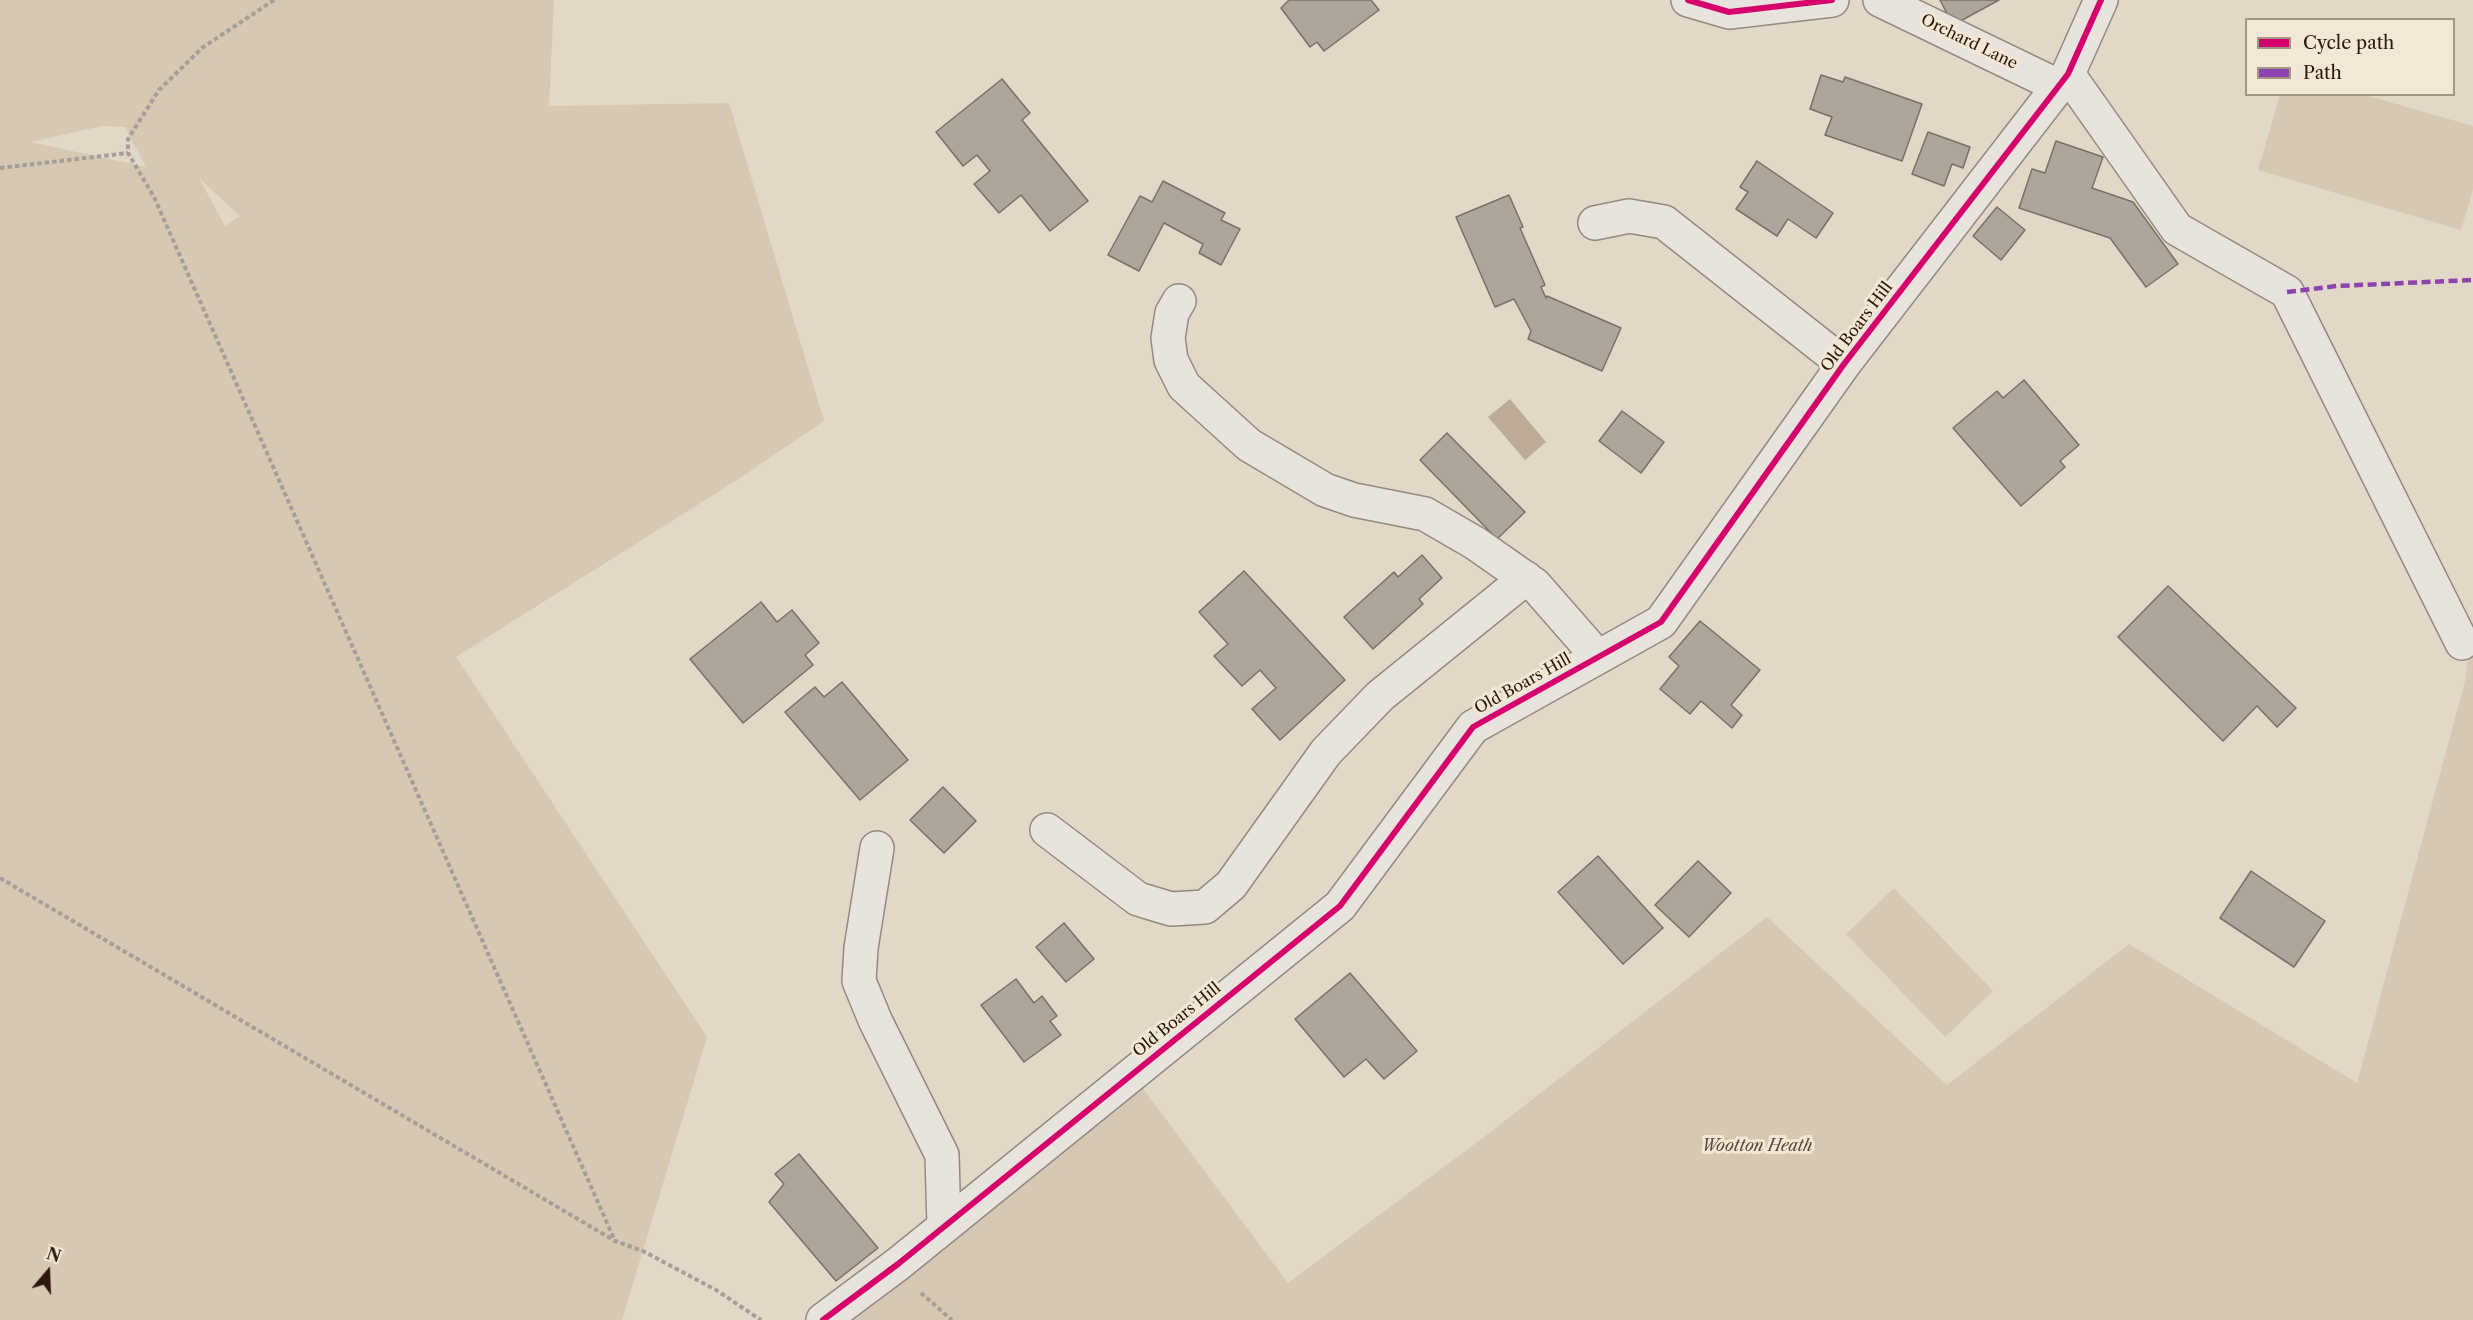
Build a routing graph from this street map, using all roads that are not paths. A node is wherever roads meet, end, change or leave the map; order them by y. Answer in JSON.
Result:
{"nodes":[{"id":1,"x":1689,"y":0,"type":"edge"},
{"id":2,"x":1832,"y":0,"type":"edge"},
{"id":3,"x":1880,"y":0,"type":"edge"},
{"id":4,"x":2101,"y":0,"type":"edge"},
{"id":5,"x":2063,"y":80,"type":"junction"},
{"id":6,"x":1595,"y":223,"type":"dead end"},
{"id":7,"x":1179,"y":302,"type":"dead end"},
{"id":8,"x":1844,"y":364,"type":"junction"},
{"id":9,"x":1526,"y":578,"type":"junction"},
{"id":10,"x":2462,"y":643,"type":"dead end"},
{"id":11,"x":1598,"y":657,"type":"junction"},
{"id":12,"x":1047,"y":830,"type":"dead end"},
{"id":13,"x":876,"y":848,"type":"dead end"},
{"id":14,"x":944,"y":1226,"type":"junction"},
{"id":15,"x":823,"y":1320,"type":"edge"}],
"edges":[{"from":1,"to":2,"type":"street"},
{"from":3,"to":5,"type":"street","name":"Orchard Lane"},
{"from":4,"to":5,"type":"street","name":"Old Boars Hill"},
{"from":5,"to":8,"type":"street","name":"Old Boars Hill"},
{"from":5,"to":10,"type":"street"},
{"from":6,"to":8,"type":"street"},
{"from":7,"to":9,"type":"street"},
{"from":8,"to":11,"type":"street","name":"Old Boars Hill"},
{"from":9,"to":11,"type":"street"},
{"from":9,"to":12,"type":"street"},
{"from":11,"to":14,"type":"street","name":"Old Boars Hill"},
{"from":13,"to":14,"type":"street"},
{"from":14,"to":15,"type":"street","name":"Old Boars Hill"}]}
